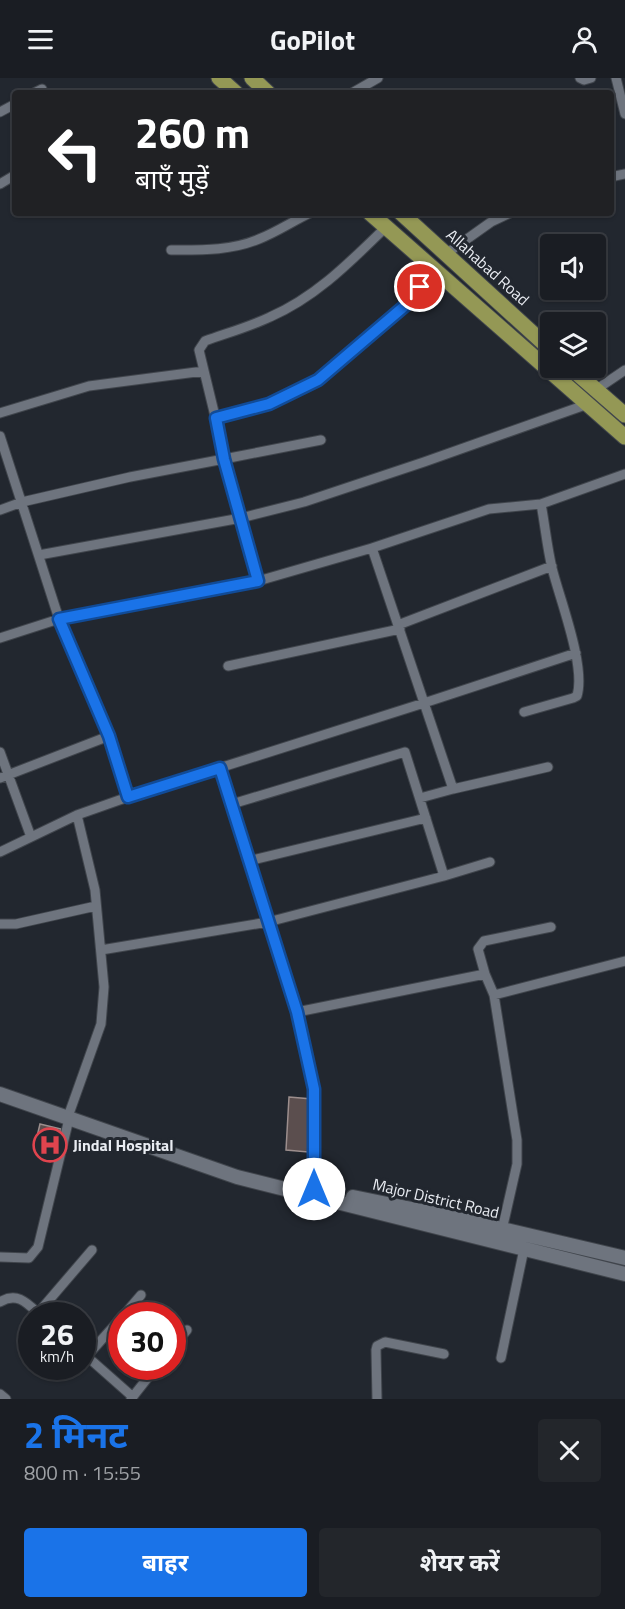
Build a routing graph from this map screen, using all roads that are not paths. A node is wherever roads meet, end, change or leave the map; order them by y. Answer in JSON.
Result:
{"nodes":[{"id":1,"x":219,"y":78,"type":"edge"},
{"id":2,"x":252,"y":78,"type":"edge"},
{"id":3,"x":378,"y":78,"type":"edge"},
{"id":4,"x":580,"y":78,"type":"edge"},
{"id":5,"x":591,"y":78,"type":"edge"},
{"id":6,"x":616,"y":78,"type":"edge"},
{"id":7,"x":233,"y":90,"type":"edge"},
{"id":8,"x":265,"y":90,"type":"edge"},
{"id":9,"x":356,"y":90,"type":"edge"},
{"id":10,"x":625,"y":114,"type":"edge"},
{"id":11,"x":304,"y":216,"type":"edge"},
{"id":12,"x":373,"y":216,"type":"edge"},
{"id":13,"x":404,"y":216,"type":"edge"},
{"id":14,"x":504,"y":216,"type":"edge"},
{"id":15,"x":386,"y":227,"type":"junction"},
{"id":16,"x":171,"y":250,"type":"dead end"},
{"id":17,"x":446,"y":254,"type":"junction"},
{"id":18,"x":434,"y":270,"type":"junction"},
{"id":19,"x":540,"y":339,"type":"edge"},
{"id":20,"x":625,"y":370,"type":"edge"},
{"id":21,"x":204,"y":371,"type":"junction"},
{"id":22,"x":583,"y":378,"type":"edge"},
{"id":23,"x":596,"y":389,"type":"junction"},
{"id":24,"x":585,"y":401,"type":"junction"},
{"id":25,"x":0,"y":413,"type":"edge"},
{"id":26,"x":625,"y":415,"type":"edge"},
{"id":27,"x":216,"y":418,"type":"junction"},
{"id":28,"x":0,"y":436,"type":"edge"},
{"id":29,"x":625,"y":437,"type":"edge"},
{"id":30,"x":321,"y":440,"type":"dead end"},
{"id":31,"x":224,"y":459,"type":"junction"},
{"id":32,"x":4,"y":463,"type":"edge"},
{"id":33,"x":625,"y":474,"type":"edge"},
{"id":34,"x":22,"y":502,"type":"junction"},
{"id":35,"x":541,"y":504,"type":"junction"},
{"id":36,"x":0,"y":510,"type":"edge"},
{"id":37,"x":241,"y":518,"type":"junction"},
{"id":38,"x":372,"y":548,"type":"junction"},
{"id":39,"x":39,"y":555,"type":"junction"},
{"id":40,"x":552,"y":566,"type":"junction"},
{"id":41,"x":258,"y":581,"type":"junction"},
{"id":42,"x":59,"y":619,"type":"junction"},
{"id":43,"x":399,"y":627,"type":"junction"},
{"id":44,"x":0,"y":638,"type":"edge"},
{"id":45,"x":576,"y":652,"type":"junction"},
{"id":46,"x":228,"y":666,"type":"dead end"},
{"id":47,"x":424,"y":703,"type":"junction"},
{"id":48,"x":524,"y":712,"type":"dead end"},
{"id":49,"x":109,"y":736,"type":"junction"},
{"id":50,"x":0,"y":752,"type":"edge"},
{"id":51,"x":548,"y":767,"type":"dead end"},
{"id":52,"x":220,"y":768,"type":"junction"},
{"id":53,"x":4,"y":776,"type":"edge"},
{"id":54,"x":453,"y":789,"type":"junction"},
{"id":55,"x":128,"y":797,"type":"junction"},
{"id":56,"x":420,"y":798,"type":"junction"},
{"id":57,"x":232,"y":804,"type":"junction"},
{"id":58,"x":77,"y":815,"type":"junction"},
{"id":59,"x":426,"y":818,"type":"junction"},
{"id":60,"x":31,"y":837,"type":"junction"},
{"id":61,"x":0,"y":852,"type":"edge"},
{"id":62,"x":248,"y":861,"type":"junction"},
{"id":63,"x":490,"y":862,"type":"dead end"},
{"id":64,"x":444,"y":876,"type":"junction"},
{"id":65,"x":96,"y":906,"type":"junction"},
{"id":66,"x":268,"y":922,"type":"junction"},
{"id":67,"x":0,"y":924,"type":"edge"},
{"id":68,"x":551,"y":927,"type":"dead end"},
{"id":69,"x":101,"y":950,"type":"junction"},
{"id":70,"x":625,"y":961,"type":"edge"},
{"id":71,"x":485,"y":974,"type":"junction"},
{"id":72,"x":494,"y":995,"type":"junction"},
{"id":73,"x":297,"y":1012,"type":"junction"},
{"id":74,"x":0,"y":1084,"type":"edge"},
{"id":75,"x":0,"y":1094,"type":"edge"},
{"id":76,"x":69,"y":1115,"type":"junction"},
{"id":77,"x":314,"y":1189,"type":"junction"},
{"id":78,"x":502,"y":1230,"type":"junction"},
{"id":79,"x":524,"y":1249,"type":"junction"},
{"id":80,"x":92,"y":1250,"type":"dead end"},
{"id":81,"x":0,"y":1257,"type":"edge"},
{"id":82,"x":625,"y":1258,"type":"edge"},
{"id":83,"x":625,"y":1274,"type":"edge"},
{"id":84,"x":141,"y":1295,"type":"dead end"},
{"id":85,"x":0,"y":1302,"type":"edge"},
{"id":86,"x":25,"y":1302,"type":"edge"},
{"id":87,"x":49,"y":1302,"type":"edge"},
{"id":88,"x":135,"y":1302,"type":"edge"},
{"id":89,"x":108,"y":1330,"type":"edge"},
{"id":90,"x":96,"y":1343,"type":"edge"},
{"id":91,"x":444,"y":1354,"type":"dead end"},
{"id":92,"x":501,"y":1358,"type":"dead end"},
{"id":93,"x":96,"y":1364,"type":"edge"},
{"id":94,"x":146,"y":1380,"type":"edge"},
{"id":95,"x":0,"y":1394,"type":"edge"},
{"id":96,"x":132,"y":1398,"type":"edge"},
{"id":97,"x":6,"y":1399,"type":"edge"},
{"id":98,"x":377,"y":1399,"type":"edge"}],
"edges":[{"from":1,"to":7,"type":"main road"},
{"from":2,"to":8,"type":"main road"},
{"from":3,"to":9,"type":"street"},
{"from":4,"to":5,"type":"street"},
{"from":6,"to":10,"type":"street"},
{"from":11,"to":16,"type":"street"},
{"from":12,"to":15,"type":"main road"},
{"from":13,"to":17,"type":"main road","name":"Allahabad Road"},
{"from":14,"to":17,"type":"street"},
{"from":15,"to":18,"type":"main road"},
{"from":15,"to":21,"type":"street"},
{"from":17,"to":19,"type":"main road","name":"Allahabad Road"},
{"from":18,"to":24,"type":"main road"},
{"from":18,"to":27,"type":"street"},
{"from":20,"to":23,"type":"street"},
{"from":21,"to":25,"type":"street"},
{"from":21,"to":27,"type":"street"},
{"from":22,"to":23,"type":"main road"},
{"from":23,"to":24,"type":"street"},
{"from":23,"to":26,"type":"main road"},
{"from":24,"to":29,"type":"main road"},
{"from":24,"to":37,"type":"street"},
{"from":27,"to":31,"type":"street"},
{"from":28,"to":32,"type":"street"},
{"from":30,"to":31,"type":"street"},
{"from":31,"to":34,"type":"street"},
{"from":31,"to":37,"type":"street"},
{"from":32,"to":34,"type":"street"},
{"from":33,"to":35,"type":"street"},
{"from":34,"to":36,"type":"street"},
{"from":34,"to":39,"type":"street"},
{"from":35,"to":38,"type":"street"},
{"from":35,"to":40,"type":"street"},
{"from":37,"to":39,"type":"street"},
{"from":37,"to":41,"type":"street"},
{"from":38,"to":41,"type":"street"},
{"from":38,"to":43,"type":"street"},
{"from":39,"to":42,"type":"street"},
{"from":40,"to":43,"type":"street"},
{"from":40,"to":45,"type":"street"},
{"from":41,"to":42,"type":"street"},
{"from":42,"to":44,"type":"street"},
{"from":42,"to":49,"type":"street"},
{"from":43,"to":46,"type":"street"},
{"from":43,"to":47,"type":"street"},
{"from":45,"to":47,"type":"street"},
{"from":45,"to":48,"type":"street"},
{"from":47,"to":52,"type":"street"},
{"from":47,"to":54,"type":"street"},
{"from":49,"to":53,"type":"street"},
{"from":49,"to":55,"type":"street"},
{"from":50,"to":53,"type":"street"},
{"from":51,"to":54,"type":"street"},
{"from":52,"to":55,"type":"street"},
{"from":52,"to":57,"type":"street"},
{"from":53,"to":60,"type":"street"},
{"from":54,"to":56,"type":"street"},
{"from":55,"to":58,"type":"street"},
{"from":56,"to":57,"type":"street"},
{"from":56,"to":59,"type":"street"},
{"from":57,"to":62,"type":"street"},
{"from":58,"to":60,"type":"street"},
{"from":58,"to":65,"type":"street"},
{"from":59,"to":62,"type":"street"},
{"from":59,"to":64,"type":"street"},
{"from":60,"to":61,"type":"street"},
{"from":62,"to":66,"type":"street"},
{"from":63,"to":64,"type":"street"},
{"from":64,"to":66,"type":"street"},
{"from":65,"to":67,"type":"street"},
{"from":65,"to":69,"type":"street"},
{"from":66,"to":69,"type":"street"},
{"from":66,"to":73,"type":"street"},
{"from":68,"to":71,"type":"street"},
{"from":69,"to":76,"type":"street"},
{"from":70,"to":72,"type":"street"},
{"from":71,"to":72,"type":"street"},
{"from":71,"to":73,"type":"street"},
{"from":72,"to":78,"type":"street"},
{"from":73,"to":77,"type":"street"},
{"from":74,"to":76,"type":"street"},
{"from":75,"to":76,"type":"street"},
{"from":76,"to":77,"type":"street","name":"Major District Road"},
{"from":76,"to":79,"type":"street"},
{"from":76,"to":81,"type":"street"},
{"from":77,"to":78,"type":"street","name":"Major District Road"},
{"from":78,"to":82,"type":"street","name":"Major District Road"},
{"from":79,"to":83,"type":"street"},
{"from":79,"to":92,"type":"street"},
{"from":80,"to":87,"type":"street"},
{"from":84,"to":88,"type":"street"},
{"from":85,"to":86,"type":"street"},
{"from":89,"to":90,"type":"street"},
{"from":91,"to":98,"type":"street"},
{"from":93,"to":96,"type":"street"},
{"from":94,"to":96,"type":"street"},
{"from":95,"to":97,"type":"street"}]}
